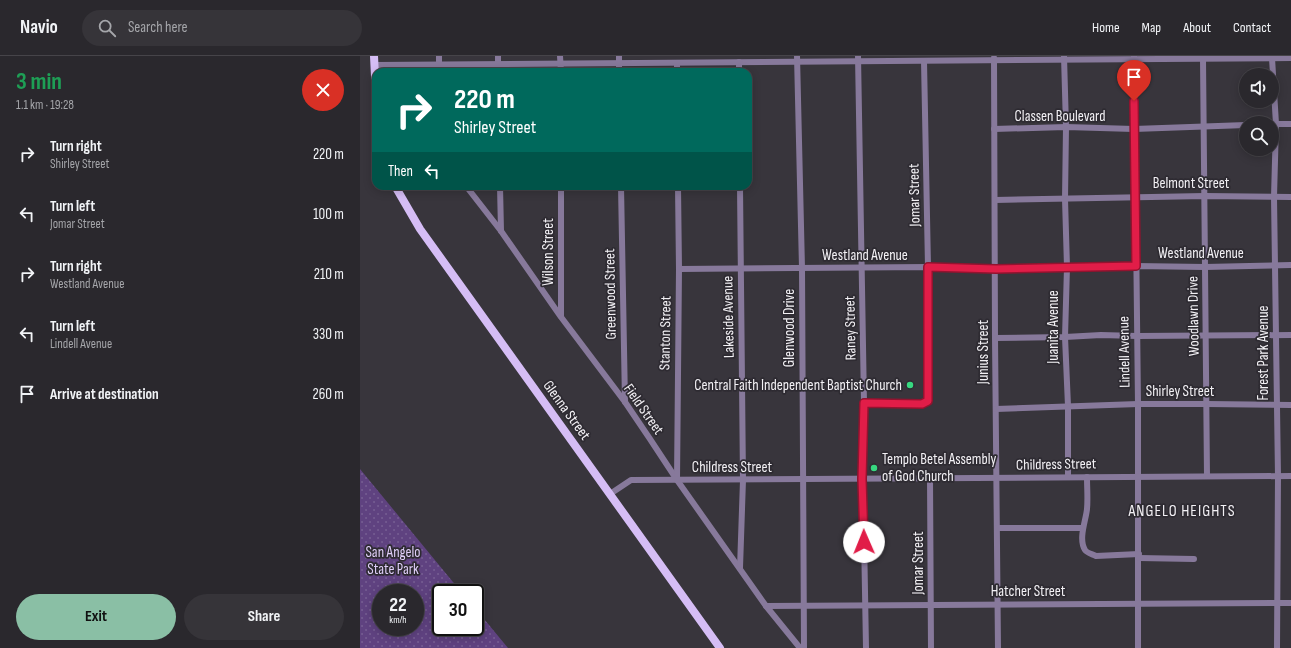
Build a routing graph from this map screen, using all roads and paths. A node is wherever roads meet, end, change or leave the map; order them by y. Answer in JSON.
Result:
{"nodes":[{"id":1,"x":374,"y":56,"type":"edge"},
{"id":2,"x":439,"y":56,"type":"edge"},
{"id":3,"x":498,"y":56,"type":"edge"},
{"id":4,"x":560,"y":56,"type":"edge"},
{"id":5,"x":619,"y":56,"type":"edge"},
{"id":6,"x":1264,"y":57,"type":"edge"},
{"id":7,"x":957,"y":58,"type":"edge"},
{"id":8,"x":994,"y":58,"type":"edge"},
{"id":9,"x":1064,"y":58,"type":"edge"},
{"id":10,"x":1134,"y":58,"type":"edge"},
{"id":11,"x":1207,"y":58,"type":"edge"},
{"id":12,"x":1272,"y":58,"type":"junction"},
{"id":13,"x":1291,"y":58,"type":"edge"},
{"id":14,"x":797,"y":59,"type":"edge"},
{"id":15,"x":858,"y":59,"type":"edge"},
{"id":16,"x":924,"y":61,"type":"junction"},
{"id":17,"x":677,"y":62,"type":"junction"},
{"id":18,"x":739,"y":62,"type":"junction"},
{"id":19,"x":560,"y":63,"type":"junction"},
{"id":20,"x":619,"y":63,"type":"junction"},
{"id":21,"x":439,"y":64,"type":"junction"},
{"id":22,"x":498,"y":64,"type":"junction"},
{"id":23,"x":374,"y":65,"type":"junction"},
{"id":24,"x":374,"y":68,"type":"edge"},
{"id":25,"x":439,"y":68,"type":"edge"},
{"id":26,"x":498,"y":68,"type":"edge"},
{"id":27,"x":560,"y":68,"type":"edge"},
{"id":28,"x":619,"y":68,"type":"edge"},
{"id":29,"x":677,"y":68,"type":"edge"},
{"id":30,"x":739,"y":68,"type":"edge"},
{"id":31,"x":1274,"y":116,"type":"edge"},
{"id":32,"x":1279,"y":124,"type":"edge"},
{"id":33,"x":1291,"y":124,"type":"edge"},
{"id":34,"x":1239,"y":125,"type":"edge"},
{"id":35,"x":1205,"y":126,"type":"junction"},
{"id":36,"x":1066,"y":127,"type":"junction"},
{"id":37,"x":994,"y":129,"type":"junction"},
{"id":38,"x":1134,"y":129,"type":"junction"},
{"id":39,"x":1274,"y":156,"type":"edge"},
{"id":40,"x":397,"y":190,"type":"edge"},
{"id":41,"x":469,"y":190,"type":"edge"},
{"id":42,"x":500,"y":190,"type":"edge"},
{"id":43,"x":561,"y":190,"type":"edge"},
{"id":44,"x":621,"y":190,"type":"edge"},
{"id":45,"x":678,"y":190,"type":"edge"},
{"id":46,"x":740,"y":190,"type":"edge"},
{"id":47,"x":1204,"y":196,"type":"junction"},
{"id":48,"x":1135,"y":197,"type":"junction"},
{"id":49,"x":1274,"y":197,"type":"junction"},
{"id":50,"x":1291,"y":197,"type":"edge"},
{"id":51,"x":1065,"y":199,"type":"junction"},
{"id":52,"x":995,"y":200,"type":"junction"},
{"id":53,"x":501,"y":231,"type":"junction"},
{"id":54,"x":1276,"y":265,"type":"junction"},
{"id":55,"x":1291,"y":265,"type":"edge"},
{"id":56,"x":1136,"y":266,"type":"junction"},
{"id":57,"x":928,"y":267,"type":"junction"},
{"id":58,"x":1067,"y":267,"type":"junction"},
{"id":59,"x":1205,"y":267,"type":"junction"},
{"id":60,"x":802,"y":268,"type":"junction"},
{"id":61,"x":862,"y":268,"type":"junction"},
{"id":62,"x":679,"y":269,"type":"junction"},
{"id":63,"x":740,"y":269,"type":"junction"},
{"id":64,"x":996,"y":269,"type":"junction"},
{"id":65,"x":562,"y":317,"type":"junction"},
{"id":66,"x":1206,"y":335,"type":"junction"},
{"id":67,"x":1276,"y":335,"type":"junction"},
{"id":68,"x":1291,"y":335,"type":"edge"},
{"id":69,"x":1137,"y":336,"type":"junction"},
{"id":70,"x":1065,"y":337,"type":"junction"},
{"id":71,"x":995,"y":338,"type":"junction"},
{"id":72,"x":625,"y":402,"type":"junction"},
{"id":73,"x":864,"y":403,"type":"junction"},
{"id":74,"x":1138,"y":404,"type":"junction"},
{"id":75,"x":1207,"y":404,"type":"junction"},
{"id":76,"x":1276,"y":405,"type":"junction"},
{"id":77,"x":1291,"y":405,"type":"edge"},
{"id":78,"x":1068,"y":406,"type":"junction"},
{"id":79,"x":996,"y":409,"type":"junction"},
{"id":80,"x":1207,"y":476,"type":"junction"},
{"id":81,"x":1278,"y":476,"type":"junction"},
{"id":82,"x":1291,"y":476,"type":"edge"},
{"id":83,"x":1068,"y":477,"type":"junction"},
{"id":84,"x":1087,"y":477,"type":"junction"},
{"id":85,"x":1138,"y":477,"type":"junction"},
{"id":86,"x":930,"y":478,"type":"junction"},
{"id":87,"x":997,"y":478,"type":"junction"},
{"id":88,"x":803,"y":479,"type":"junction"},
{"id":89,"x":862,"y":479,"type":"junction"},
{"id":90,"x":677,"y":480,"type":"junction"},
{"id":91,"x":743,"y":480,"type":"junction"},
{"id":92,"x":610,"y":494,"type":"junction"},
{"id":93,"x":998,"y":528,"type":"junction"},
{"id":94,"x":1083,"y":528,"type":"junction"},
{"id":95,"x":1139,"y":556,"type":"junction"},
{"id":96,"x":1194,"y":559,"type":"dead end"},
{"id":97,"x":740,"y":568,"type":"junction"},
{"id":98,"x":1276,"y":603,"type":"junction"},
{"id":99,"x":1291,"y":603,"type":"edge"},
{"id":100,"x":998,"y":604,"type":"junction"},
{"id":101,"x":1138,"y":604,"type":"junction"},
{"id":102,"x":931,"y":605,"type":"junction"},
{"id":103,"x":766,"y":606,"type":"junction"},
{"id":104,"x":803,"y":606,"type":"junction"},
{"id":105,"x":865,"y":606,"type":"junction"},
{"id":106,"x":720,"y":648,"type":"edge"},
{"id":107,"x":800,"y":648,"type":"edge"},
{"id":108,"x":804,"y":648,"type":"edge"},
{"id":109,"x":866,"y":648,"type":"edge"},
{"id":110,"x":931,"y":648,"type":"edge"},
{"id":111,"x":998,"y":648,"type":"edge"},
{"id":112,"x":1138,"y":648,"type":"edge"},
{"id":113,"x":1277,"y":648,"type":"edge"}],
"edges":[{"from":1,"to":23,"type":"main road"},
{"from":2,"to":21,"type":"street"},
{"from":3,"to":22,"type":"street"},
{"from":4,"to":19,"type":"street"},
{"from":5,"to":20,"type":"street"},
{"from":6,"to":11,"type":"street"},
{"from":6,"to":12,"type":"street"},
{"from":7,"to":8,"type":"street"},
{"from":7,"to":16,"type":"street"},
{"from":8,"to":9,"type":"street"},
{"from":8,"to":37,"type":"street","name":"Junius Street"},
{"from":9,"to":10,"type":"street"},
{"from":9,"to":36,"type":"street","name":"Juanita Avenue"},
{"from":10,"to":11,"type":"street"},
{"from":10,"to":38,"type":"street","name":"Lindell Avenue"},
{"from":11,"to":35,"type":"street","name":"Woodlawn Drive"},
{"from":12,"to":13,"type":"street"},
{"from":12,"to":31,"type":"street","name":"Forest Park Avenue"},
{"from":14,"to":15,"type":"street"},
{"from":14,"to":18,"type":"street"},
{"from":14,"to":60,"type":"street","name":"Glenwood Drive"},
{"from":15,"to":16,"type":"street"},
{"from":15,"to":61,"type":"street","name":"Raney Street"},
{"from":16,"to":57,"type":"street","name":"Jomar Street"},
{"from":17,"to":18,"type":"street"},
{"from":17,"to":20,"type":"street"},
{"from":17,"to":29,"type":"street"},
{"from":18,"to":30,"type":"street"},
{"from":19,"to":20,"type":"street"},
{"from":19,"to":22,"type":"street"},
{"from":19,"to":27,"type":"street"},
{"from":20,"to":28,"type":"street"},
{"from":21,"to":22,"type":"street"},
{"from":21,"to":23,"type":"street"},
{"from":21,"to":25,"type":"street"},
{"from":22,"to":26,"type":"street"},
{"from":23,"to":24,"type":"main road"},
{"from":32,"to":33,"type":"street"},
{"from":34,"to":35,"type":"street","name":"Classen Boulevard"},
{"from":35,"to":38,"type":"street","name":"Classen Boulevard"},
{"from":35,"to":47,"type":"street","name":"Woodlawn Drive"},
{"from":36,"to":37,"type":"street","name":"Classen Boulevard"},
{"from":36,"to":38,"type":"street","name":"Classen Boulevard"},
{"from":36,"to":51,"type":"street","name":"Juanita Avenue"},
{"from":37,"to":52,"type":"street","name":"Junius Street"},
{"from":38,"to":48,"type":"street","name":"Lindell Avenue"},
{"from":39,"to":49,"type":"street","name":"Forest Park Avenue"},
{"from":40,"to":92,"type":"main road","name":"Glenna Street"},
{"from":41,"to":53,"type":"street","name":"Field Street"},
{"from":42,"to":53,"type":"street"},
{"from":43,"to":65,"type":"street","name":"Wilson Street"},
{"from":44,"to":72,"type":"street","name":"Greenwood Street"},
{"from":45,"to":62,"type":"street","name":"Stanton Street"},
{"from":46,"to":63,"type":"street","name":"Lakeside Avenue"},
{"from":47,"to":48,"type":"street","name":"Belmont Street"},
{"from":47,"to":49,"type":"street","name":"Belmont Street"},
{"from":47,"to":59,"type":"street","name":"Woodlawn Drive"},
{"from":48,"to":51,"type":"street","name":"Belmont Street"},
{"from":48,"to":56,"type":"street","name":"Lindell Avenue"},
{"from":49,"to":50,"type":"street","name":"Belmont Street"},
{"from":49,"to":54,"type":"street","name":"Forest Park Avenue"},
{"from":51,"to":52,"type":"street","name":"Belmont Street"},
{"from":51,"to":58,"type":"street","name":"Juanita Avenue"},
{"from":52,"to":64,"type":"street","name":"Junius Street"},
{"from":53,"to":65,"type":"street","name":"Field Street"},
{"from":54,"to":55,"type":"street","name":"Westland Avenue"},
{"from":54,"to":59,"type":"street","name":"Westland Avenue"},
{"from":54,"to":67,"type":"street","name":"Forest Park Avenue"},
{"from":56,"to":58,"type":"street","name":"Westland Avenue"},
{"from":56,"to":59,"type":"street","name":"Westland Avenue"},
{"from":56,"to":69,"type":"street","name":"Lindell Avenue"},
{"from":57,"to":61,"type":"street","name":"Westland Avenue"},
{"from":57,"to":64,"type":"street","name":"Westland Avenue"},
{"from":57,"to":73,"type":"street","name":"Jomar Street"},
{"from":58,"to":64,"type":"street","name":"Westland Avenue"},
{"from":58,"to":70,"type":"street","name":"Juanita Avenue"},
{"from":59,"to":66,"type":"street","name":"Woodlawn Drive"},
{"from":60,"to":61,"type":"street","name":"Westland Avenue"},
{"from":60,"to":63,"type":"street","name":"Westland Avenue"},
{"from":60,"to":88,"type":"street","name":"Glenwood Drive"},
{"from":61,"to":73,"type":"street","name":"Raney Street"},
{"from":62,"to":63,"type":"street","name":"Westland Avenue"},
{"from":62,"to":90,"type":"street","name":"Stanton Street"},
{"from":63,"to":91,"type":"street","name":"Lakeside Avenue"},
{"from":64,"to":71,"type":"street","name":"Junius Street"},
{"from":65,"to":72,"type":"street","name":"Field Street"},
{"from":66,"to":67,"type":"street"},
{"from":66,"to":69,"type":"street"},
{"from":66,"to":75,"type":"street","name":"Woodlawn Drive"},
{"from":67,"to":68,"type":"street"},
{"from":67,"to":76,"type":"street","name":"Forest Park Avenue"},
{"from":69,"to":70,"type":"street"},
{"from":69,"to":74,"type":"street","name":"Lindell Avenue"},
{"from":70,"to":71,"type":"street"},
{"from":70,"to":78,"type":"street","name":"Juanita Avenue"},
{"from":71,"to":79,"type":"street","name":"Junius Street"},
{"from":72,"to":90,"type":"street","name":"Field Street"},
{"from":73,"to":89,"type":"street","name":"Raney Street"},
{"from":74,"to":75,"type":"street","name":"Shirley Street"},
{"from":74,"to":78,"type":"street","name":"Shirley Street"},
{"from":74,"to":85,"type":"street","name":"Lindell Avenue"},
{"from":75,"to":76,"type":"street","name":"Shirley Street"},
{"from":75,"to":80,"type":"street","name":"Woodlawn Drive"},
{"from":76,"to":77,"type":"street","name":"Shirley Street"},
{"from":76,"to":81,"type":"street","name":"Forest Park Avenue"},
{"from":78,"to":79,"type":"street","name":"Shirley Street"},
{"from":78,"to":83,"type":"street","name":"Juanita Avenue"},
{"from":79,"to":87,"type":"street","name":"Junius Street"},
{"from":80,"to":81,"type":"street","name":"Childress Street"},
{"from":80,"to":85,"type":"street","name":"Childress Street"},
{"from":81,"to":82,"type":"street","name":"Childress Street"},
{"from":81,"to":98,"type":"street","name":"Forest Park Avenue"},
{"from":83,"to":84,"type":"street","name":"Childress Street"},
{"from":83,"to":87,"type":"street","name":"Childress Street"},
{"from":84,"to":85,"type":"street","name":"Childress Street"},
{"from":84,"to":94,"type":"street"},
{"from":85,"to":95,"type":"street","name":"Lindell Avenue"},
{"from":86,"to":87,"type":"street","name":"Childress Street"},
{"from":86,"to":89,"type":"street","name":"Childress Street"},
{"from":86,"to":102,"type":"street","name":"Jomar Street"},
{"from":87,"to":93,"type":"street","name":"Junius Street"},
{"from":88,"to":89,"type":"street","name":"Childress Street"},
{"from":88,"to":91,"type":"street","name":"Childress Street"},
{"from":88,"to":104,"type":"street","name":"Glenwood Drive"},
{"from":89,"to":105,"type":"street","name":"Raney Street"},
{"from":90,"to":91,"type":"street","name":"Childress Street"},
{"from":90,"to":92,"type":"street","name":"Childress Street"},
{"from":90,"to":97,"type":"street","name":"Field Street"},
{"from":91,"to":97,"type":"street","name":"Lakeside Avenue"},
{"from":92,"to":106,"type":"main road","name":"Glenna Street"},
{"from":93,"to":94,"type":"street"},
{"from":93,"to":100,"type":"street","name":"Junius Street"},
{"from":94,"to":95,"type":"street"},
{"from":95,"to":96,"type":"street"},
{"from":95,"to":101,"type":"street","name":"Lindell Avenue"},
{"from":97,"to":103,"type":"street","name":"Field Street"},
{"from":98,"to":99,"type":"street","name":"Hatcher Street"},
{"from":98,"to":101,"type":"street","name":"Hatcher Street"},
{"from":98,"to":113,"type":"street","name":"Forest Park Avenue"},
{"from":100,"to":101,"type":"street","name":"Hatcher Street"},
{"from":100,"to":102,"type":"street","name":"Hatcher Street"},
{"from":100,"to":111,"type":"street","name":"Junius Street"},
{"from":101,"to":112,"type":"street","name":"Lindell Avenue"},
{"from":102,"to":105,"type":"street","name":"Hatcher Street"},
{"from":102,"to":110,"type":"street","name":"Jomar Street"},
{"from":103,"to":104,"type":"street","name":"Hatcher Street"},
{"from":103,"to":107,"type":"street","name":"Field Street"},
{"from":104,"to":105,"type":"street","name":"Hatcher Street"},
{"from":104,"to":108,"type":"street","name":"Glenwood Drive"},
{"from":105,"to":109,"type":"street","name":"Raney Street"}]}
